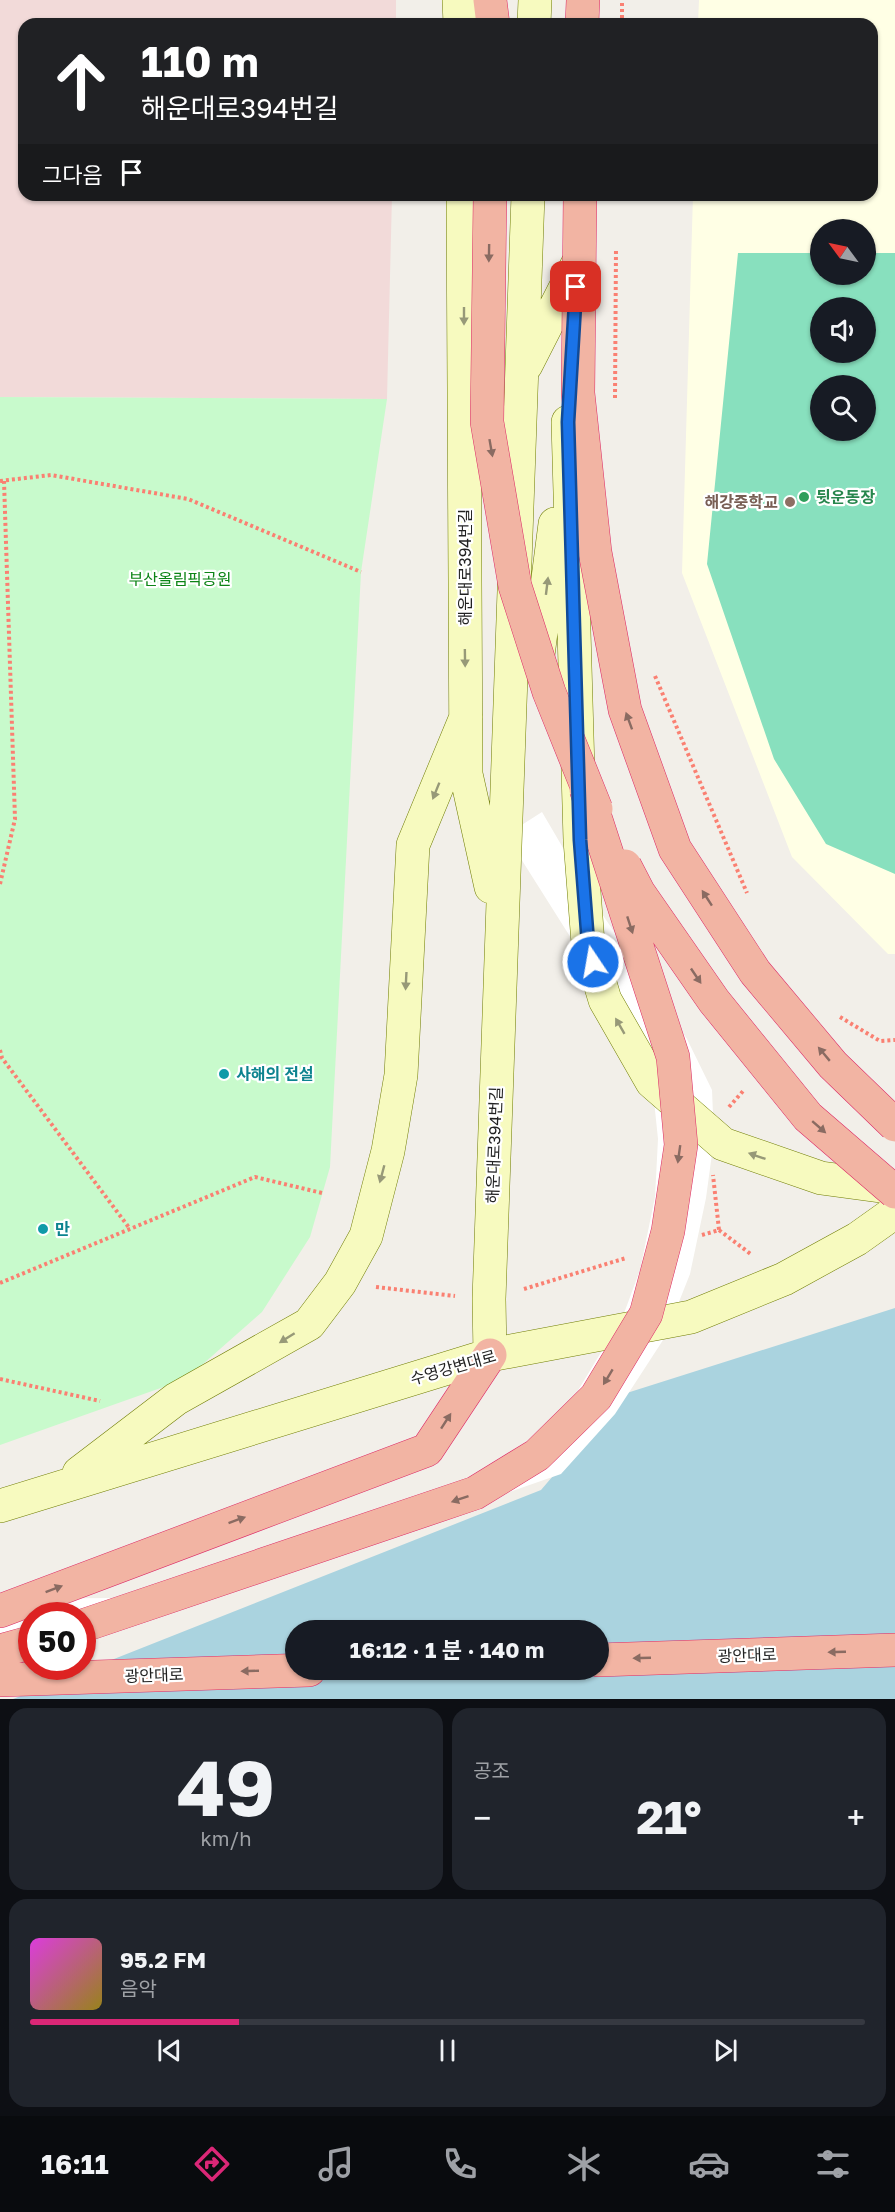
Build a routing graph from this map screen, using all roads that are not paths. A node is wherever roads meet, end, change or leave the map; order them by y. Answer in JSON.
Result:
{"nodes":[{"id":1,"x":459,"y":0,"type":"edge"},
{"id":2,"x":492,"y":0,"type":"edge"},
{"id":3,"x":535,"y":0,"type":"edge"},
{"id":4,"x":583,"y":0,"type":"edge"},
{"id":5,"x":597,"y":0,"type":"edge"},
{"id":6,"x":460,"y":18,"type":"edge"},
{"id":7,"x":493,"y":18,"type":"edge"},
{"id":8,"x":534,"y":18,"type":"edge"},
{"id":9,"x":582,"y":18,"type":"edge"},
{"id":10,"x":596,"y":18,"type":"edge"},
{"id":11,"x":463,"y":201,"type":"edge"},
{"id":12,"x":490,"y":201,"type":"edge"},
{"id":13,"x":528,"y":201,"type":"edge"},
{"id":14,"x":581,"y":201,"type":"edge"},
{"id":15,"x":581,"y":201,"type":"edge"},
{"id":16,"x":577,"y":265,"type":"junction"},
{"id":17,"x":521,"y":375,"type":"junction"},
{"id":18,"x":568,"y":422,"type":"junction"},
{"id":19,"x":466,"y":717,"type":"junction"},
{"id":20,"x":586,"y":789,"type":"junction"},
{"id":21,"x":502,"y":936,"type":"junction"},
{"id":22,"x":895,"y":1125,"type":"edge"},
{"id":23,"x":895,"y":1190,"type":"edge"},
{"id":24,"x":895,"y":1212,"type":"edge"},
{"id":25,"x":490,"y":1355,"type":"junction"},
{"id":26,"x":62,"y":1487,"type":"junction"},
{"id":27,"x":0,"y":1506,"type":"edge"},
{"id":28,"x":0,"y":1611,"type":"edge"},
{"id":29,"x":96,"y":1621,"type":"edge"},
{"id":30,"x":18,"y":1645,"type":"edge"},
{"id":31,"x":895,"y":1650,"type":"edge"},
{"id":32,"x":0,"y":1651,"type":"edge"},
{"id":33,"x":609,"y":1660,"type":"edge"},
{"id":34,"x":285,"y":1671,"type":"edge"},
{"id":35,"x":0,"y":1680,"type":"edge"}],
"edges":[{"from":1,"to":6,"type":"main road"},
{"from":2,"to":7,"type":"highway"},
{"from":3,"to":8,"type":"main road"},
{"from":4,"to":9,"type":"highway"},
{"from":5,"to":10,"type":"main road"},
{"from":11,"to":19,"type":"main road","name":"해운대로394번길","one_way":true},
{"from":12,"to":20,"type":"highway","one_way":true,"bridge":true},
{"from":13,"to":17,"type":"main road","name":"해운대로394번길"},
{"from":14,"to":16,"type":"main road","name":"해운대로394번길"},
{"from":22,"to":15,"type":"highway","one_way":true,"bridge":true},
{"from":16,"to":17,"type":"main road","name":"해운대로394번길"},
{"from":16,"to":18,"type":"main road","name":"해운대로394번길"},
{"from":17,"to":21,"type":"main road","name":"해운대로394번길"},
{"from":21,"to":18,"type":"main road","name":"해운대로394번길","one_way":true},
{"from":23,"to":18,"type":"main road","one_way":true},
{"from":19,"to":21,"type":"main road","name":"해운대로394번길"},
{"from":19,"to":26,"type":"main road","one_way":true},
{"from":20,"to":23,"type":"highway","one_way":true,"bridge":true},
{"from":20,"to":29,"type":"highway","one_way":true,"bridge":true},
{"from":21,"to":25,"type":"main road","name":"해운대로394번길"},
{"from":24,"to":25,"type":"main road","name":"수영강변대로"},
{"from":25,"to":26,"type":"main road","name":"수영강변대로"},
{"from":28,"to":25,"type":"highway","one_way":true},
{"from":26,"to":27,"type":"main road","name":"수영강변대로"},
{"from":30,"to":32,"type":"highway"},
{"from":31,"to":33,"type":"highway","name":"광안대로","one_way":true},
{"from":34,"to":35,"type":"highway","name":"광안대로","one_way":true}]}
